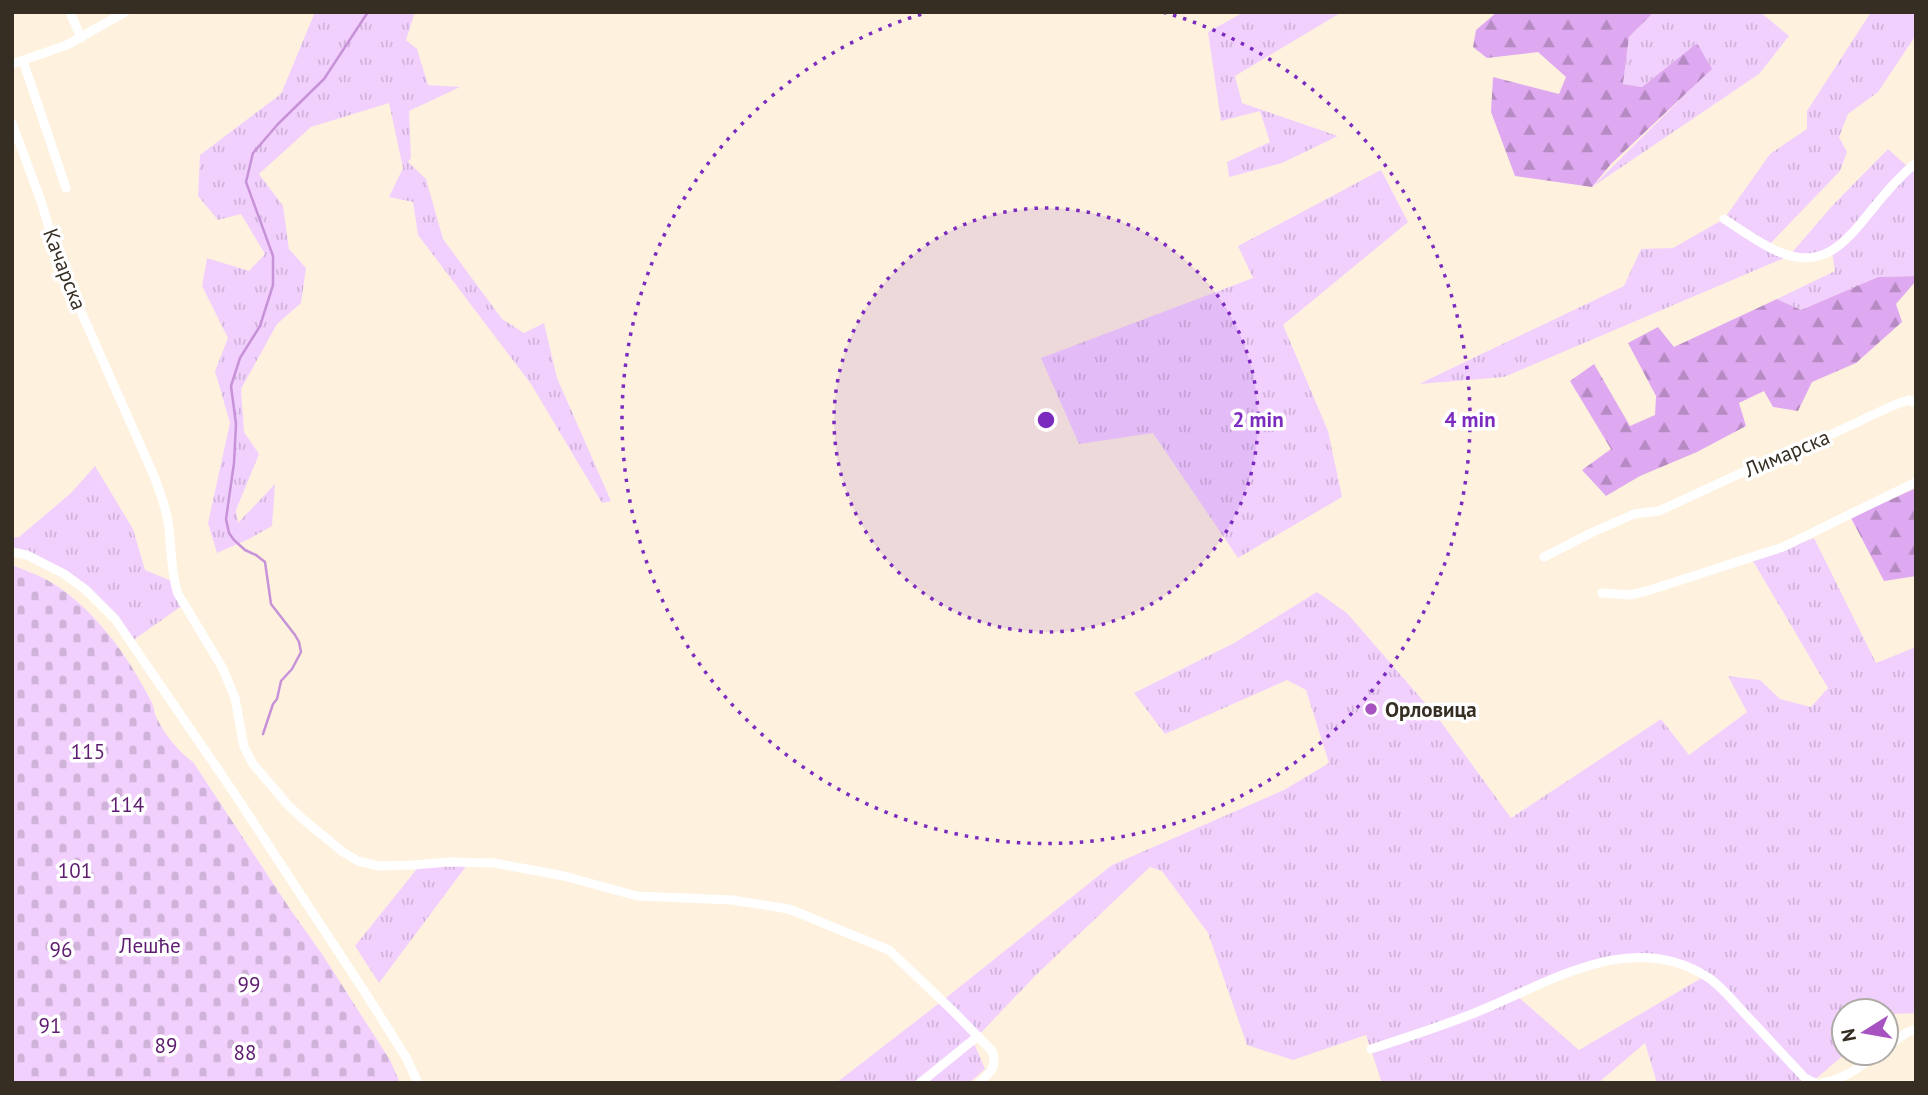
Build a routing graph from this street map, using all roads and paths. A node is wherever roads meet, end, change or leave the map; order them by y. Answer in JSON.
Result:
{"nodes":[{"id":1,"x":70,"y":12,"type":"edge"},
{"id":2,"x":125,"y":12,"type":"edge"},
{"id":3,"x":81,"y":38,"type":"junction"},
{"id":4,"x":23,"y":61,"type":"junction"},
{"id":5,"x":12,"y":64,"type":"edge"},
{"id":6,"x":12,"y":123,"type":"edge"},
{"id":7,"x":1916,"y":163,"type":"edge"},
{"id":8,"x":66,"y":188,"type":"dead end"},
{"id":9,"x":1724,"y":219,"type":"dead end"},
{"id":10,"x":1916,"y":403,"type":"edge"},
{"id":11,"x":1916,"y":482,"type":"edge"},
{"id":12,"x":12,"y":552,"type":"edge"},
{"id":13,"x":1544,"y":556,"type":"dead end"},
{"id":14,"x":1602,"y":593,"type":"dead end"},
{"id":15,"x":1916,"y":1029,"type":"edge"},
{"id":16,"x":978,"y":1036,"type":"junction"},
{"id":17,"x":1900,"y":1037,"type":"edge"},
{"id":18,"x":1371,"y":1049,"type":"dead end"},
{"id":19,"x":1859,"y":1067,"type":"edge"},
{"id":20,"x":418,"y":1083,"type":"edge"},
{"id":21,"x":920,"y":1083,"type":"edge"},
{"id":22,"x":979,"y":1083,"type":"edge"},
{"id":23,"x":1813,"y":1083,"type":"edge"},
{"id":24,"x":1822,"y":1083,"type":"edge"}],
"edges":[{"from":1,"to":3,"type":"street"},
{"from":2,"to":3,"type":"street"},
{"from":3,"to":4,"type":"street"},
{"from":4,"to":5,"type":"street"},
{"from":4,"to":8,"type":"street"},
{"from":6,"to":16,"type":"street","name":"Качарска"},
{"from":7,"to":9,"type":"street"},
{"from":10,"to":13,"type":"street","name":"Лимарска"},
{"from":11,"to":14,"type":"street"},
{"from":12,"to":20,"type":"street"},
{"from":15,"to":17,"type":"street"},
{"from":16,"to":21,"type":"street"},
{"from":16,"to":22,"type":"street","name":"Качарска"},
{"from":18,"to":23,"type":"street"},
{"from":19,"to":24,"type":"street"}]}
